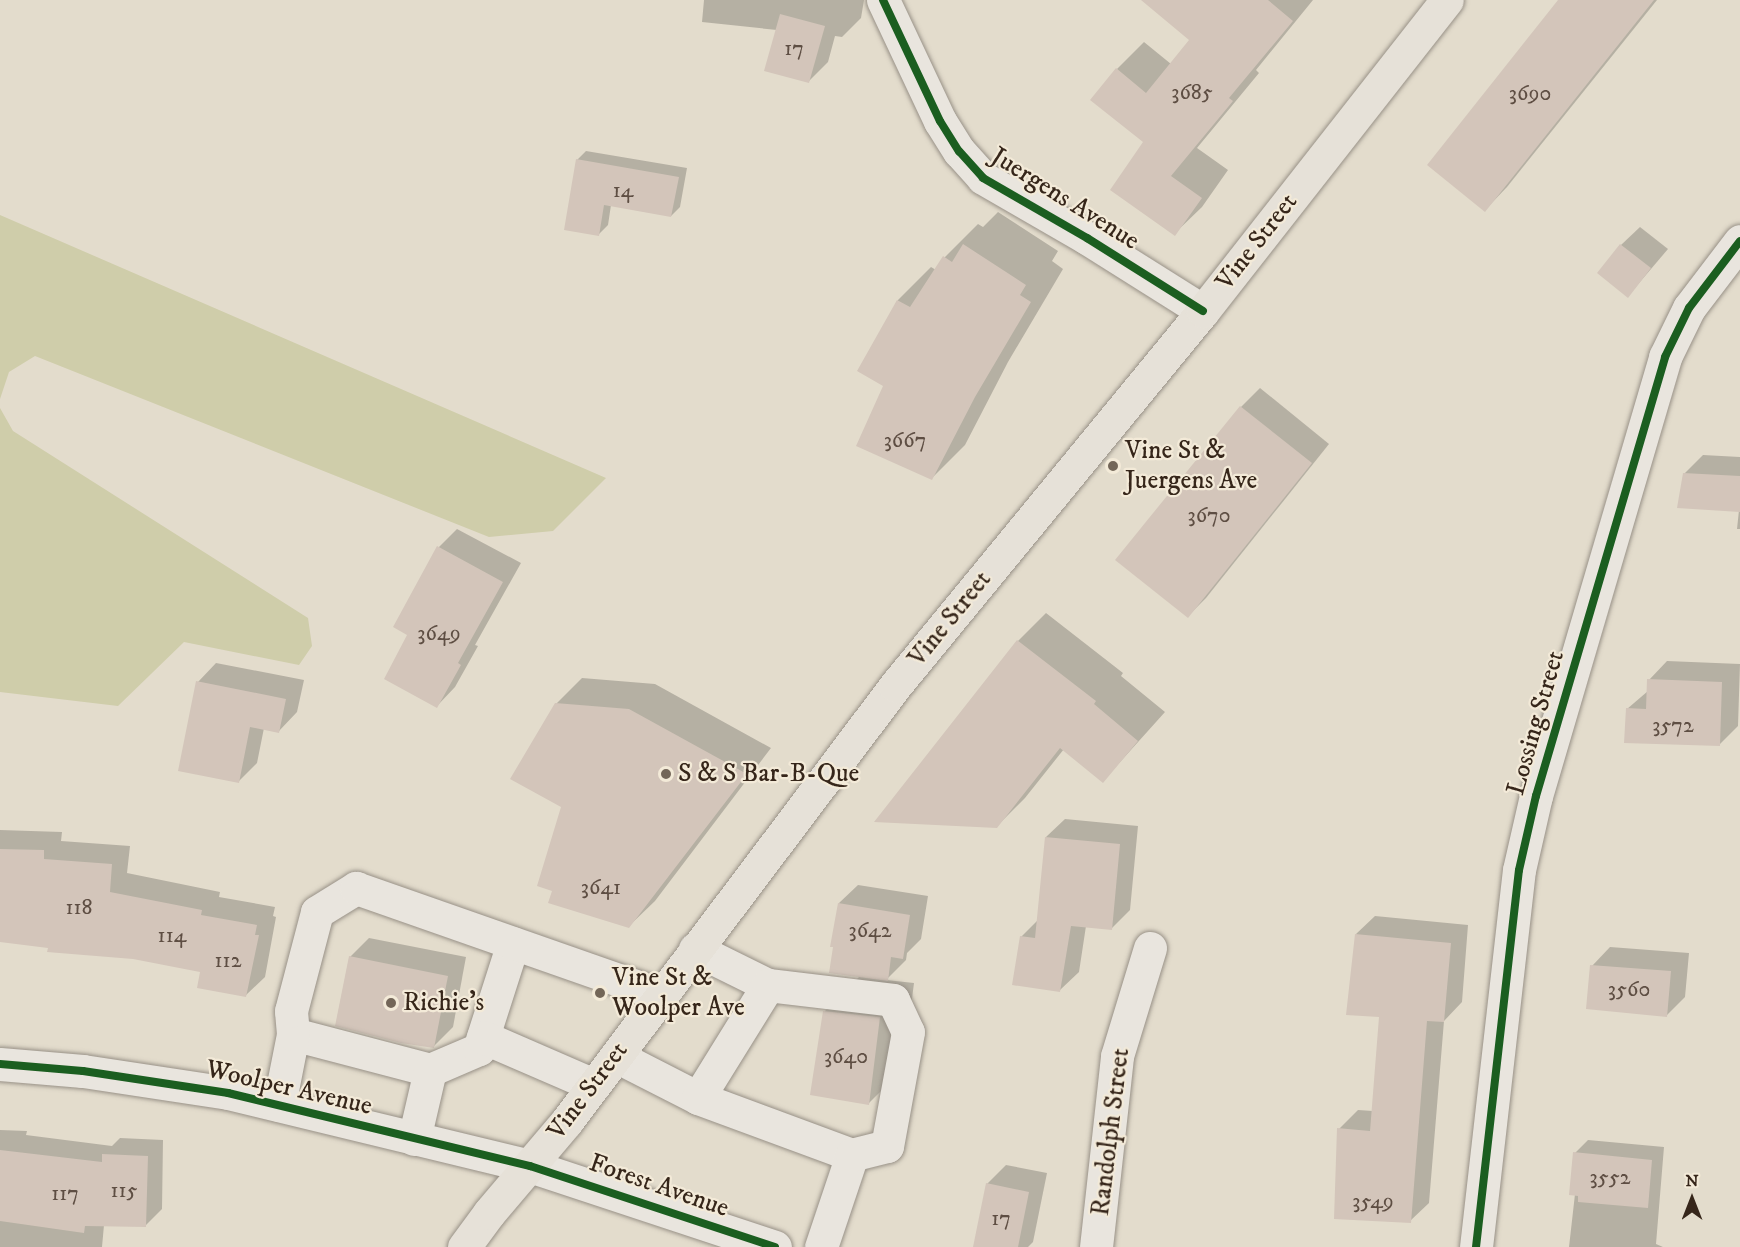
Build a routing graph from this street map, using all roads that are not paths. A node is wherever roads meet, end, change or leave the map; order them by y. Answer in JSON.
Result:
{"nodes":[{"id":1,"x":883,"y":0,"type":"edge"},
{"id":2,"x":1447,"y":0,"type":"edge"},
{"id":3,"x":1740,"y":241,"type":"edge"},
{"id":4,"x":1203,"y":311,"type":"junction"},
{"id":5,"x":513,"y":943,"type":"junction"},
{"id":6,"x":1150,"y":948,"type":"dead end"},
{"id":7,"x":695,"y":949,"type":"junction"},
{"id":8,"x":768,"y":985,"type":"junction"},
{"id":9,"x":661,"y":995,"type":"junction"},
{"id":10,"x":293,"y":1034,"type":"junction"},
{"id":11,"x":483,"y":1036,"type":"junction"},
{"id":12,"x":616,"y":1056,"type":"junction"},
{"id":13,"x":0,"y":1064,"type":"edge"},
{"id":14,"x":430,"y":1070,"type":"junction"},
{"id":15,"x":594,"y":1085,"type":"junction"},
{"id":16,"x":698,"y":1098,"type":"junction"},
{"id":17,"x":279,"y":1105,"type":"junction"},
{"id":18,"x":414,"y":1139,"type":"junction"},
{"id":19,"x":852,"y":1155,"type":"junction"},
{"id":20,"x":530,"y":1166,"type":"junction"},
{"id":21,"x":464,"y":1247,"type":"edge"},
{"id":22,"x":775,"y":1247,"type":"edge"},
{"id":23,"x":821,"y":1247,"type":"edge"},
{"id":24,"x":1096,"y":1247,"type":"edge"},
{"id":25,"x":1476,"y":1247,"type":"edge"}],
"edges":[{"from":1,"to":4,"type":"street","name":"Juergens Avenue"},
{"from":2,"to":4,"type":"main road","name":"Vine Street"},
{"from":3,"to":25,"type":"street","name":"Lossing Street"},
{"from":4,"to":7,"type":"main road","name":"Vine Street"},
{"from":5,"to":9,"type":"street"},
{"from":5,"to":10,"type":"street"},
{"from":5,"to":11,"type":"street"},
{"from":6,"to":24,"type":"street","name":"Randolph Street"},
{"from":7,"to":8,"type":"street"},
{"from":7,"to":9,"type":"main road","name":"Vine Street"},
{"from":8,"to":16,"type":"street"},
{"from":8,"to":19,"type":"street"},
{"from":9,"to":12,"type":"main road","name":"Vine Street"},
{"from":10,"to":14,"type":"street"},
{"from":10,"to":17,"type":"street"},
{"from":11,"to":14,"type":"street"},
{"from":11,"to":15,"type":"street"},
{"from":12,"to":15,"type":"main road","name":"Vine Street"},
{"from":12,"to":16,"type":"street"},
{"from":13,"to":17,"type":"street","name":"Woolper Avenue"},
{"from":14,"to":18,"type":"street"},
{"from":15,"to":20,"type":"main road","name":"Vine Street"},
{"from":16,"to":19,"type":"street"},
{"from":17,"to":18,"type":"street","name":"Woolper Avenue"},
{"from":18,"to":20,"type":"street","name":"Woolper Avenue"},
{"from":19,"to":23,"type":"street"},
{"from":20,"to":21,"type":"main road","name":"Vine Street"},
{"from":20,"to":22,"type":"street","name":"Forest Avenue"}]}
